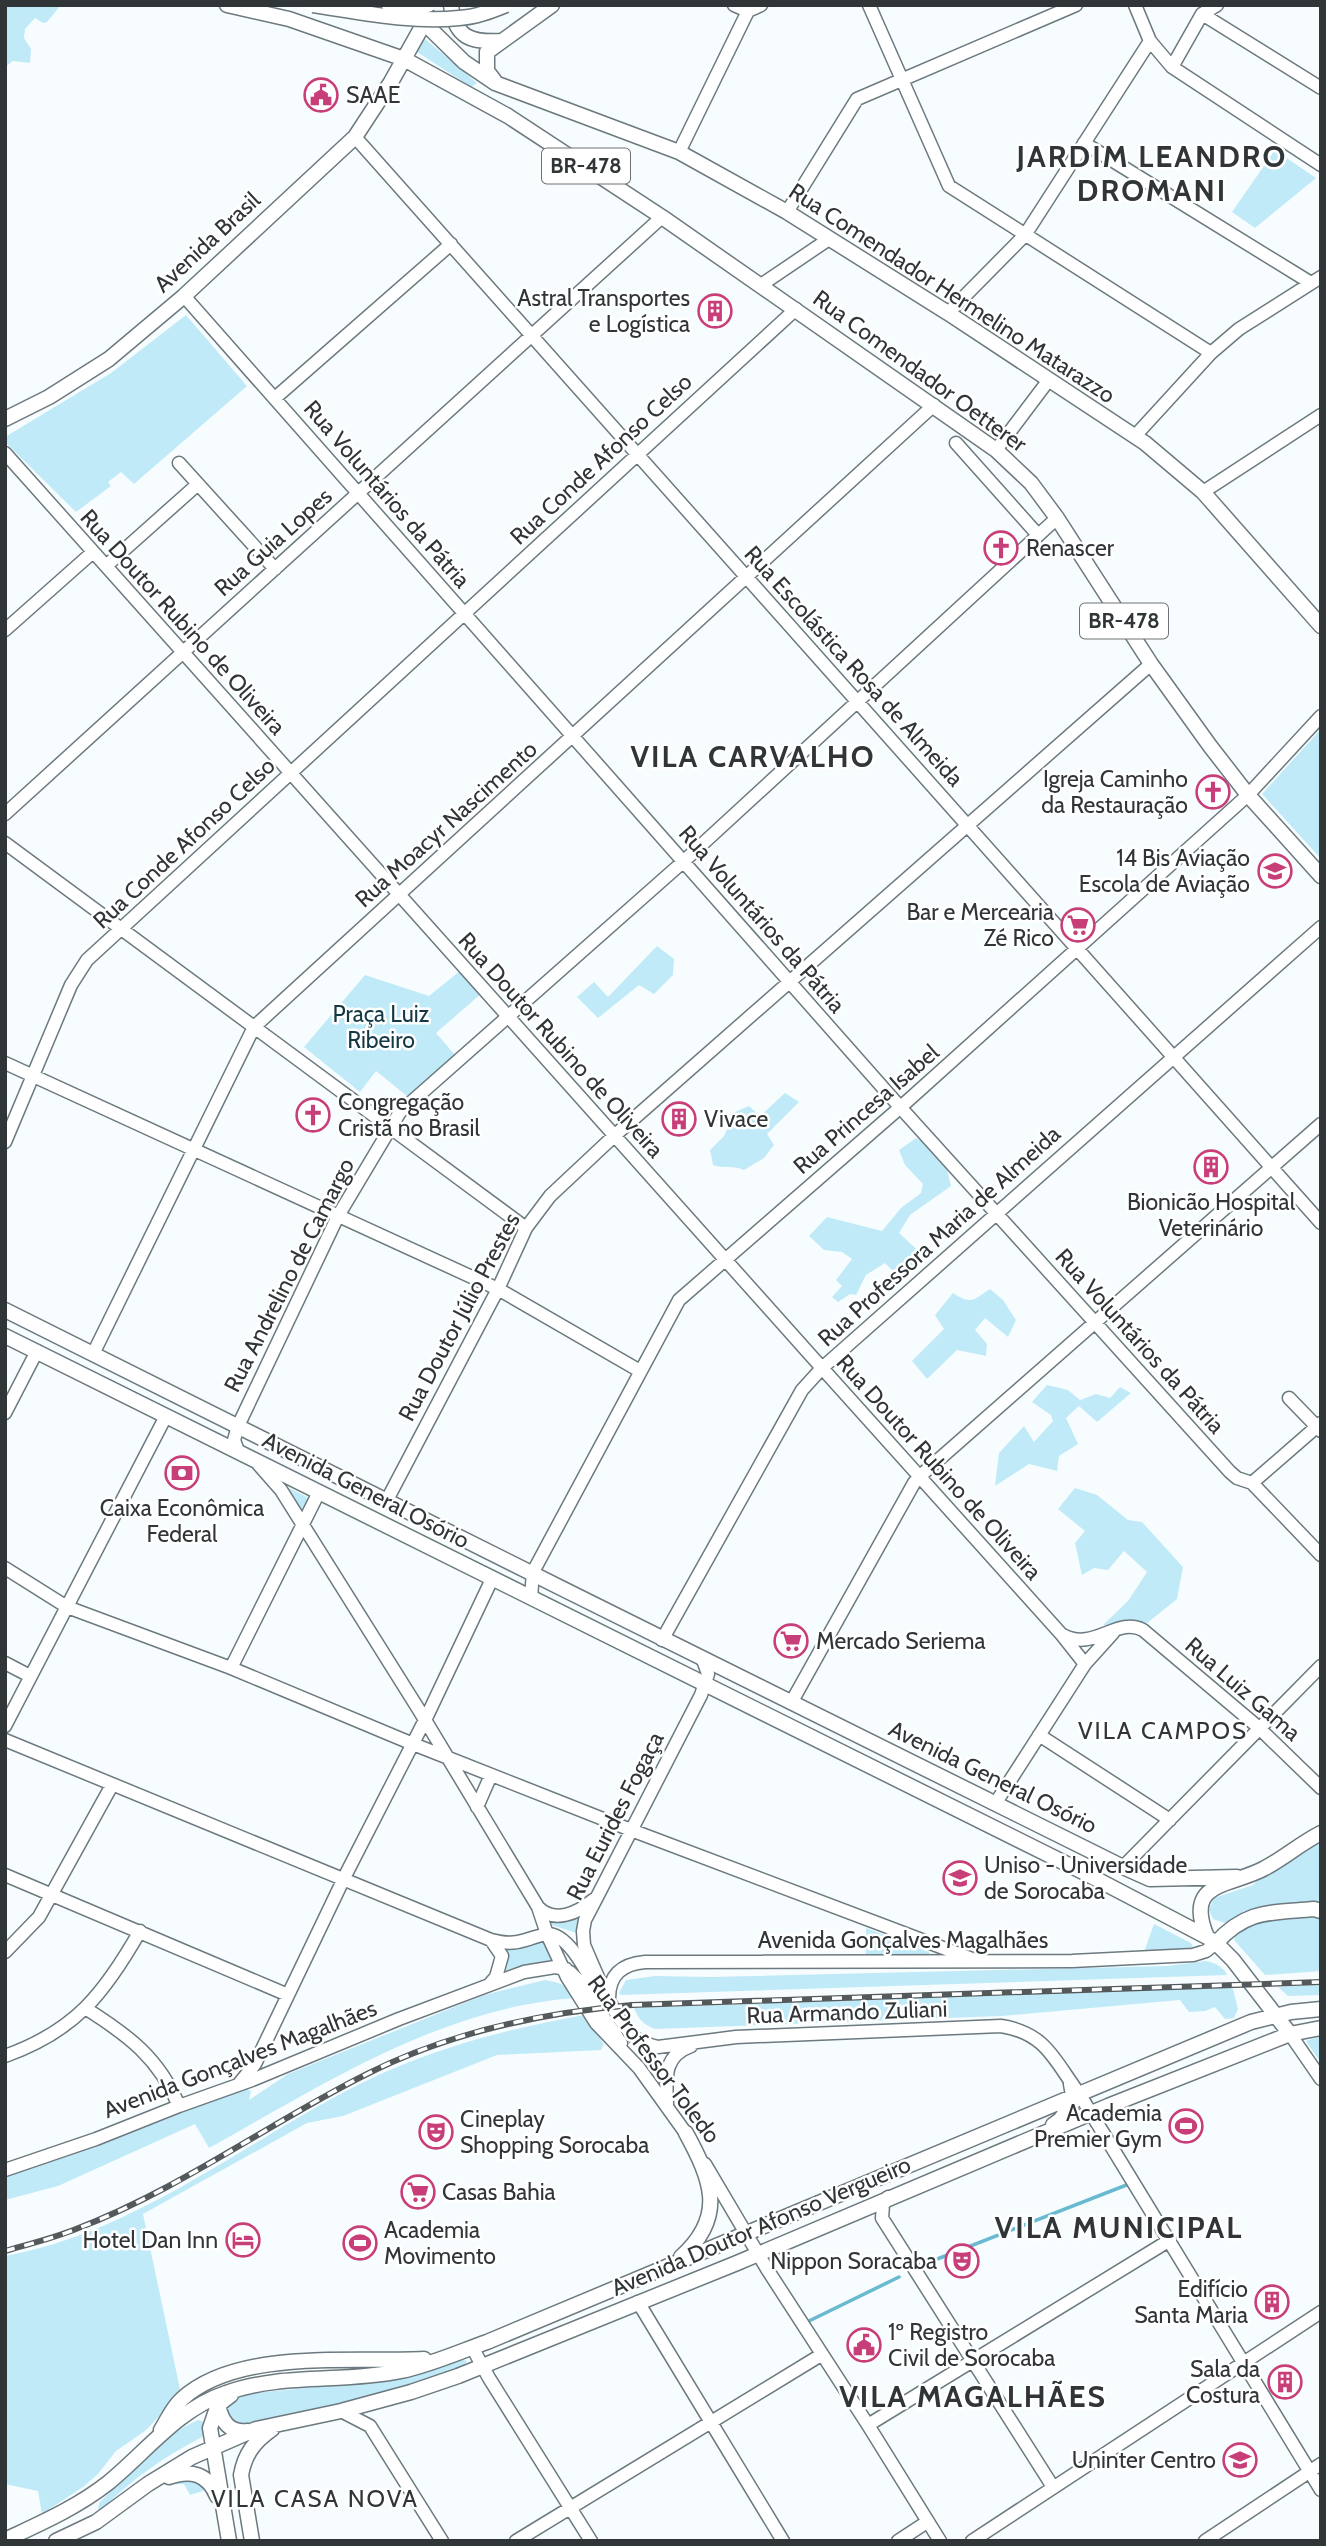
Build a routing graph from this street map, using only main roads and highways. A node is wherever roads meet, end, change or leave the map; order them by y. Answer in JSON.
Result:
{"nodes":[{"id":1,"x":294,"y":5,"type":"edge"},
{"id":2,"x":313,"y":5,"type":"edge"},
{"id":3,"x":388,"y":5,"type":"edge"},
{"id":4,"x":405,"y":5,"type":"edge"},
{"id":5,"x":428,"y":5,"type":"edge"},
{"id":6,"x":434,"y":5,"type":"edge"},
{"id":7,"x":451,"y":5,"type":"edge"},
{"id":8,"x":506,"y":5,"type":"edge"},
{"id":9,"x":552,"y":5,"type":"edge"},
{"id":10,"x":236,"y":6,"type":"edge"},
{"id":11,"x":301,"y":23,"type":"junction"},
{"id":12,"x":424,"y":23,"type":"junction"},
{"id":13,"x":502,"y":41,"type":"junction"},
{"id":14,"x":379,"y":49,"type":"junction"},
{"id":15,"x":404,"y":59,"type":"junction"},
{"id":16,"x":391,"y":82,"type":"junction"},
{"id":17,"x":500,"y":86,"type":"junction"},
{"id":18,"x":5,"y":419,"type":"edge"},
{"id":19,"x":1321,"y":626,"type":"edge"},
{"id":20,"x":1321,"y":876,"type":"edge"},
{"id":21,"x":5,"y":1310,"type":"edge"},
{"id":22,"x":5,"y":1336,"type":"edge"},
{"id":23,"x":1319,"y":1834,"type":"edge"},
{"id":24,"x":1123,"y":1867,"type":"junction"},
{"id":25,"x":1081,"y":1871,"type":"junction"},
{"id":26,"x":1237,"y":1877,"type":"junction"},
{"id":27,"x":1321,"y":1911,"type":"edge"},
{"id":28,"x":1216,"y":1938,"type":"junction"},
{"id":29,"x":1321,"y":2009,"type":"edge"},
{"id":30,"x":1276,"y":2016,"type":"junction"},
{"id":31,"x":1321,"y":2028,"type":"edge"},
{"id":32,"x":1290,"y":2034,"type":"junction"},
{"id":33,"x":1075,"y":2092,"type":"junction"},
{"id":34,"x":686,"y":2133,"type":"road end"},
{"id":35,"x":1037,"y":2135,"type":"junction"},
{"id":36,"x":667,"y":2266,"type":"junction"},
{"id":37,"x":443,"y":2358,"type":"junction"},
{"id":38,"x":259,"y":2385,"type":"junction"},
{"id":39,"x":218,"y":2405,"type":"junction"},
{"id":40,"x":279,"y":2424,"type":"junction"},
{"id":41,"x":256,"y":2429,"type":"junction"},
{"id":42,"x":158,"y":2437,"type":"junction"},
{"id":43,"x":214,"y":2447,"type":"junction"},
{"id":44,"x":108,"y":2482,"type":"junction"},
{"id":45,"x":148,"y":2484,"type":"junction"},
{"id":46,"x":225,"y":2513,"type":"junction"},
{"id":47,"x":5,"y":2540,"type":"edge"},
{"id":48,"x":24,"y":2541,"type":"edge"},
{"id":49,"x":56,"y":2541,"type":"edge"},
{"id":50,"x":229,"y":2541,"type":"edge"},
{"id":51,"x":252,"y":2541,"type":"edge"}],
"edges":[{"from":1,"to":11,"type":"main road"},
{"from":2,"to":8,"type":"main road","bridge":true},
{"from":3,"to":5,"type":"main road","bridge":true},
{"from":4,"to":12,"type":"main road","number":"BR-478"},
{"from":6,"to":12,"type":"main road","name":"Avenida Brasil"},
{"from":7,"to":13,"type":"main road"},
{"from":9,"to":13,"type":"main road"},
{"from":10,"to":11,"type":"main road","number":"BR-478"},
{"from":11,"to":14,"type":"main road","number":"BR-478"},
{"from":12,"to":15,"type":"main road","name":"Avenida Brasil"},
{"from":12,"to":17,"type":"main road","number":"BR-478"},
{"from":13,"to":17,"type":"main road"},
{"from":14,"to":15,"type":"main road","number":"BR-478"},
{"from":14,"to":16,"type":"main road"},
{"from":15,"to":16,"type":"main road","name":"Avenida Brasil"},
{"from":15,"to":20,"type":"main road","name":"Rua Comendador Oetterer","number":"BR-478"},
{"from":16,"to":18,"type":"main road","name":"Avenida Brasil"},
{"from":17,"to":19,"type":"main road","name":"Rua Comendador Hermelino Matarazzo","number":"BR-478"},
{"from":21,"to":24,"type":"main road","name":"Avenida General Osório"},
{"from":22,"to":25,"type":"main road","name":"Avenida General Osório"},
{"from":23,"to":26,"type":"main road"},
{"from":24,"to":25,"type":"main road"},
{"from":24,"to":26,"type":"main road","name":"Avenida General Osório"},
{"from":25,"to":28,"type":"main road","name":"Avenida General Osório"},
{"from":26,"to":28,"type":"main road"},
{"from":27,"to":28,"type":"main road"},
{"from":28,"to":30,"type":"main road"},
{"from":29,"to":30,"type":"main road","name":"Avenida Doutor Afonso Vergueiro"},
{"from":30,"to":32,"type":"main road"},
{"from":30,"to":33,"type":"main road","name":"Avenida Doutor Afonso Vergueiro"},
{"from":31,"to":32,"type":"main road","name":"Avenida Doutor Afonso Vergueiro"},
{"from":32,"to":35,"type":"main road","name":"Avenida Doutor Afonso Vergueiro"},
{"from":33,"to":35,"type":"main road"},
{"from":33,"to":36,"type":"main road","name":"Avenida Doutor Afonso Vergueiro"},
{"from":34,"to":36,"type":"main road"},
{"from":35,"to":40,"type":"main road","name":"Avenida Doutor Afonso Vergueiro"},
{"from":36,"to":37,"type":"main road","name":"Avenida Doutor Afonso Vergueiro"},
{"from":37,"to":38,"type":"main road","name":"Avenida Doutor Afonso Vergueiro"},
{"from":37,"to":42,"type":"main road"},
{"from":38,"to":39,"type":"main road","name":"Avenida Doutor Afonso Vergueiro"},
{"from":38,"to":42,"type":"main road","name":"Avenida Doutor Afonso Vergueiro"},
{"from":39,"to":41,"type":"main road"},
{"from":39,"to":43,"type":"main road"},
{"from":40,"to":41,"type":"main road","name":"Avenida Doutor Afonso Vergueiro"},
{"from":40,"to":51,"type":"main road"},
{"from":41,"to":43,"type":"main road","name":"Avenida Doutor Afonso Vergueiro"},
{"from":42,"to":44,"type":"main road","name":"Avenida Doutor Afonso Vergueiro"},
{"from":43,"to":45,"type":"main road","name":"Avenida Doutor Afonso Vergueiro"},
{"from":43,"to":46,"type":"main road"},
{"from":44,"to":47,"type":"main road","name":"Avenida Doutor Afonso Vergueiro"},
{"from":44,"to":48,"type":"main road"},
{"from":45,"to":46,"type":"main road"},
{"from":45,"to":49,"type":"main road","name":"Avenida Doutor Afonso Vergueiro"},
{"from":46,"to":50,"type":"main road"}]}
